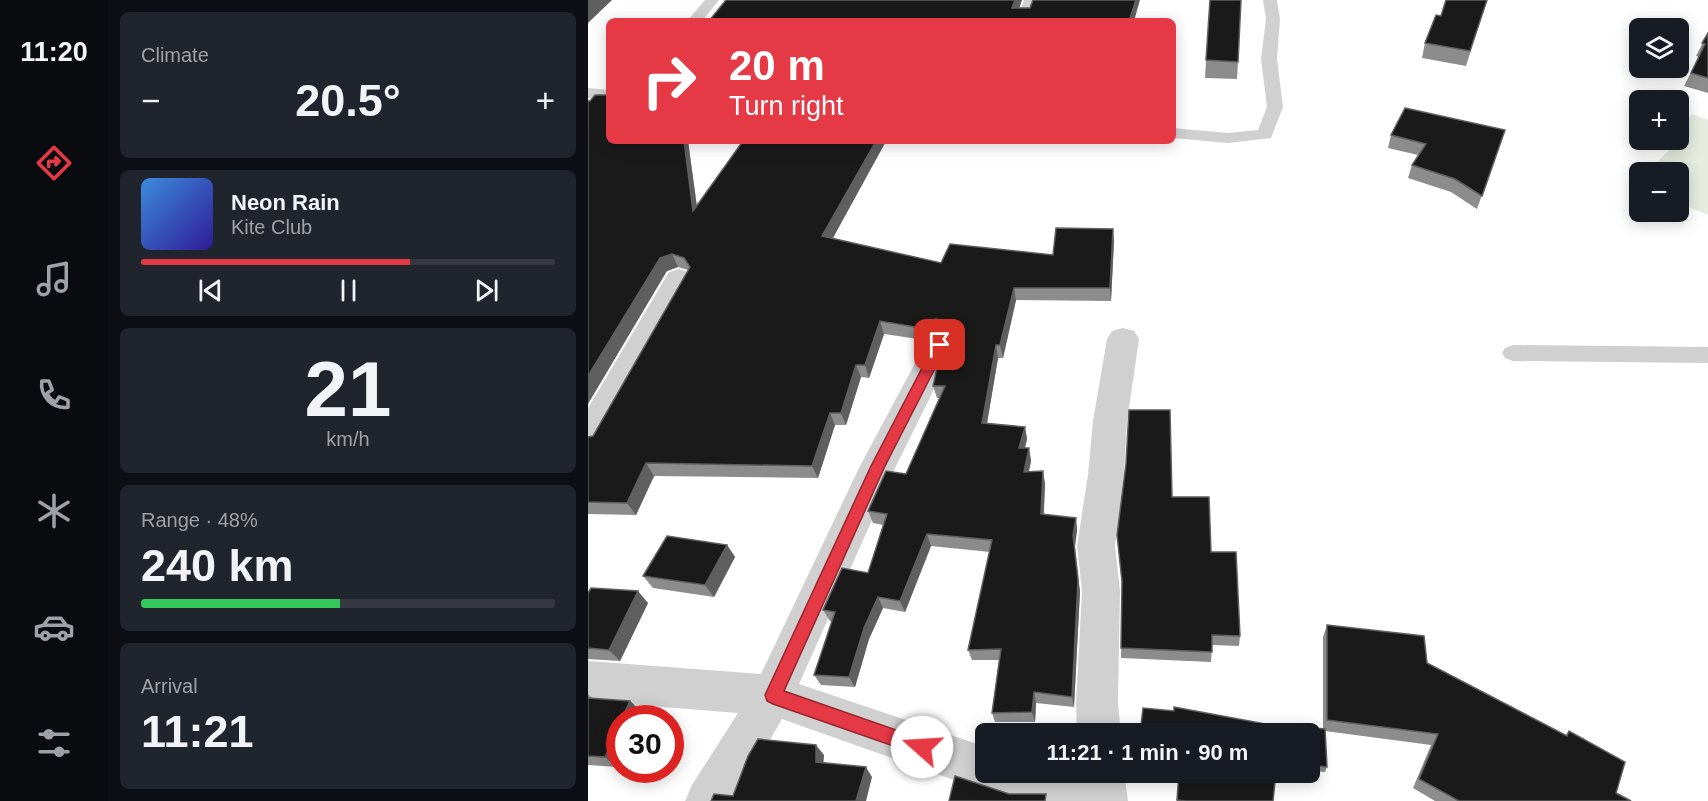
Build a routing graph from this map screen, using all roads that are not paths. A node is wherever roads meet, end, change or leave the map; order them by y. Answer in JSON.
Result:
{"nodes":[{"id":1,"x":712,"y":0,"type":"edge"},
{"id":2,"x":1031,"y":0,"type":"edge"},
{"id":3,"x":1270,"y":0,"type":"edge"},
{"id":4,"x":697,"y":18,"type":"edge"},
{"id":5,"x":1024,"y":18,"type":"edge"},
{"id":6,"x":1176,"y":133,"type":"edge"},
{"id":7,"x":679,"y":279,"type":"dead end"},
{"id":8,"x":1123,"y":339,"type":"dead end"},
{"id":9,"x":940,"y":345,"type":"dead end"},
{"id":10,"x":1513,"y":353,"type":"dead end"},
{"id":11,"x":1708,"y":355,"type":"edge"},
{"id":12,"x":588,"y":438,"type":"edge"},
{"id":13,"x":588,"y":681,"type":"edge"},
{"id":14,"x":773,"y":695,"type":"junction"},
{"id":15,"x":1098,"y":723,"type":"edge"},
{"id":16,"x":975,"y":765,"type":"edge"},
{"id":17,"x":1025,"y":783,"type":"edge"},
{"id":18,"x":1103,"y":783,"type":"edge"},
{"id":19,"x":708,"y":801,"type":"edge"},
{"id":20,"x":1076,"y":801,"type":"edge"},
{"id":21,"x":1105,"y":801,"type":"edge"}],
"edges":[{"from":1,"to":4,"type":"lane"},
{"from":2,"to":5,"type":"lane"},
{"from":3,"to":6,"type":"lane"},
{"from":7,"to":12,"type":"street"},
{"from":8,"to":15,"type":"street"},
{"from":9,"to":14,"type":"street"},
{"from":10,"to":11,"type":"lane"},
{"from":13,"to":14,"type":"street"},
{"from":14,"to":16,"type":"street"},
{"from":14,"to":19,"type":"street"},
{"from":17,"to":20,"type":"street"},
{"from":18,"to":21,"type":"street"}]}
